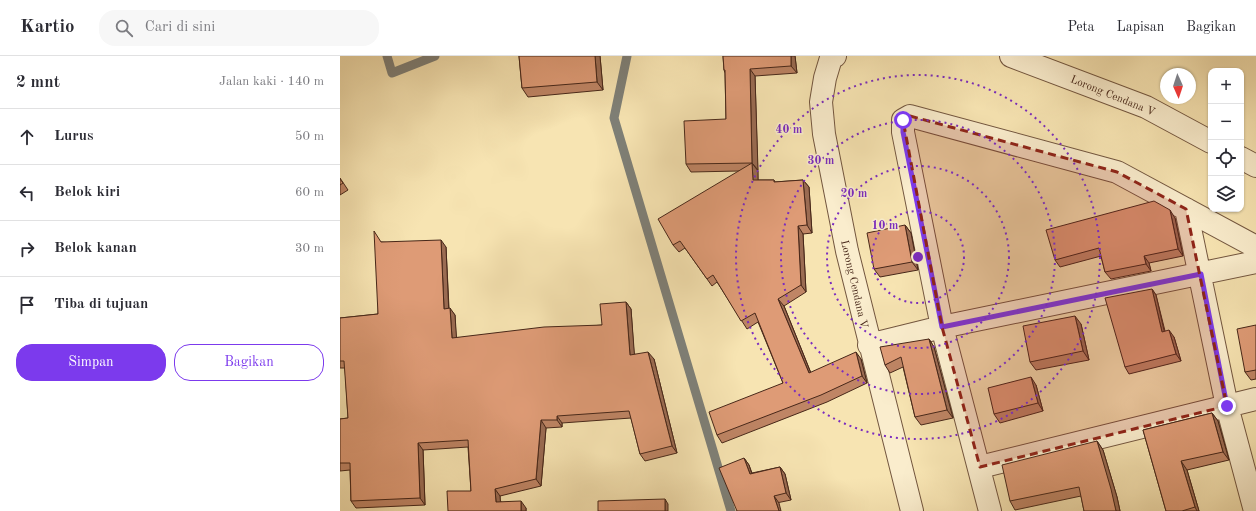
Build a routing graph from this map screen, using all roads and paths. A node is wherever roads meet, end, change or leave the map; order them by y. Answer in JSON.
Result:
{"nodes":[{"id":1,"x":1011,"y":56,"type":"edge"},
{"id":2,"x":832,"y":57,"type":"edge"},
{"id":3,"x":1208,"y":140,"type":"edge"},
{"id":4,"x":1244,"y":160,"type":"edge"},
{"id":5,"x":1256,"y":166,"type":"edge"},
{"id":6,"x":1186,"y":209,"type":"junction"},
{"id":7,"x":1256,"y":247,"type":"edge"},
{"id":8,"x":1256,"y":262,"type":"edge"},
{"id":9,"x":1201,"y":274,"type":"junction"},
{"id":10,"x":942,"y":327,"type":"junction"},
{"id":11,"x":869,"y":345,"type":"junction"},
{"id":12,"x":1256,"y":399,"type":"edge"},
{"id":13,"x":1227,"y":406,"type":"junction"},
{"id":14,"x":980,"y":467,"type":"junction"},
{"id":15,"x":912,"y":511,"type":"edge"},
{"id":16,"x":990,"y":511,"type":"edge"},
{"id":17,"x":1255,"y":511,"type":"edge"}],
"edges":[{"from":1,"to":3,"type":"street","name":"Lorong Cendana V"},
{"from":2,"to":11,"type":"street","name":"Lorong Cendana V"},
{"from":4,"to":5,"type":"street"},
{"from":6,"to":7,"type":"street"},
{"from":6,"to":9,"type":"street"},
{"from":6,"to":10,"type":"street"},
{"from":8,"to":9,"type":"street"},
{"from":9,"to":10,"type":"street"},
{"from":9,"to":13,"type":"street"},
{"from":10,"to":11,"type":"street"},
{"from":10,"to":14,"type":"street"},
{"from":11,"to":15,"type":"street","name":"Lorong Cendana V"},
{"from":12,"to":13,"type":"street"},
{"from":13,"to":14,"type":"street"},
{"from":13,"to":17,"type":"street"},
{"from":14,"to":16,"type":"street"}]}
